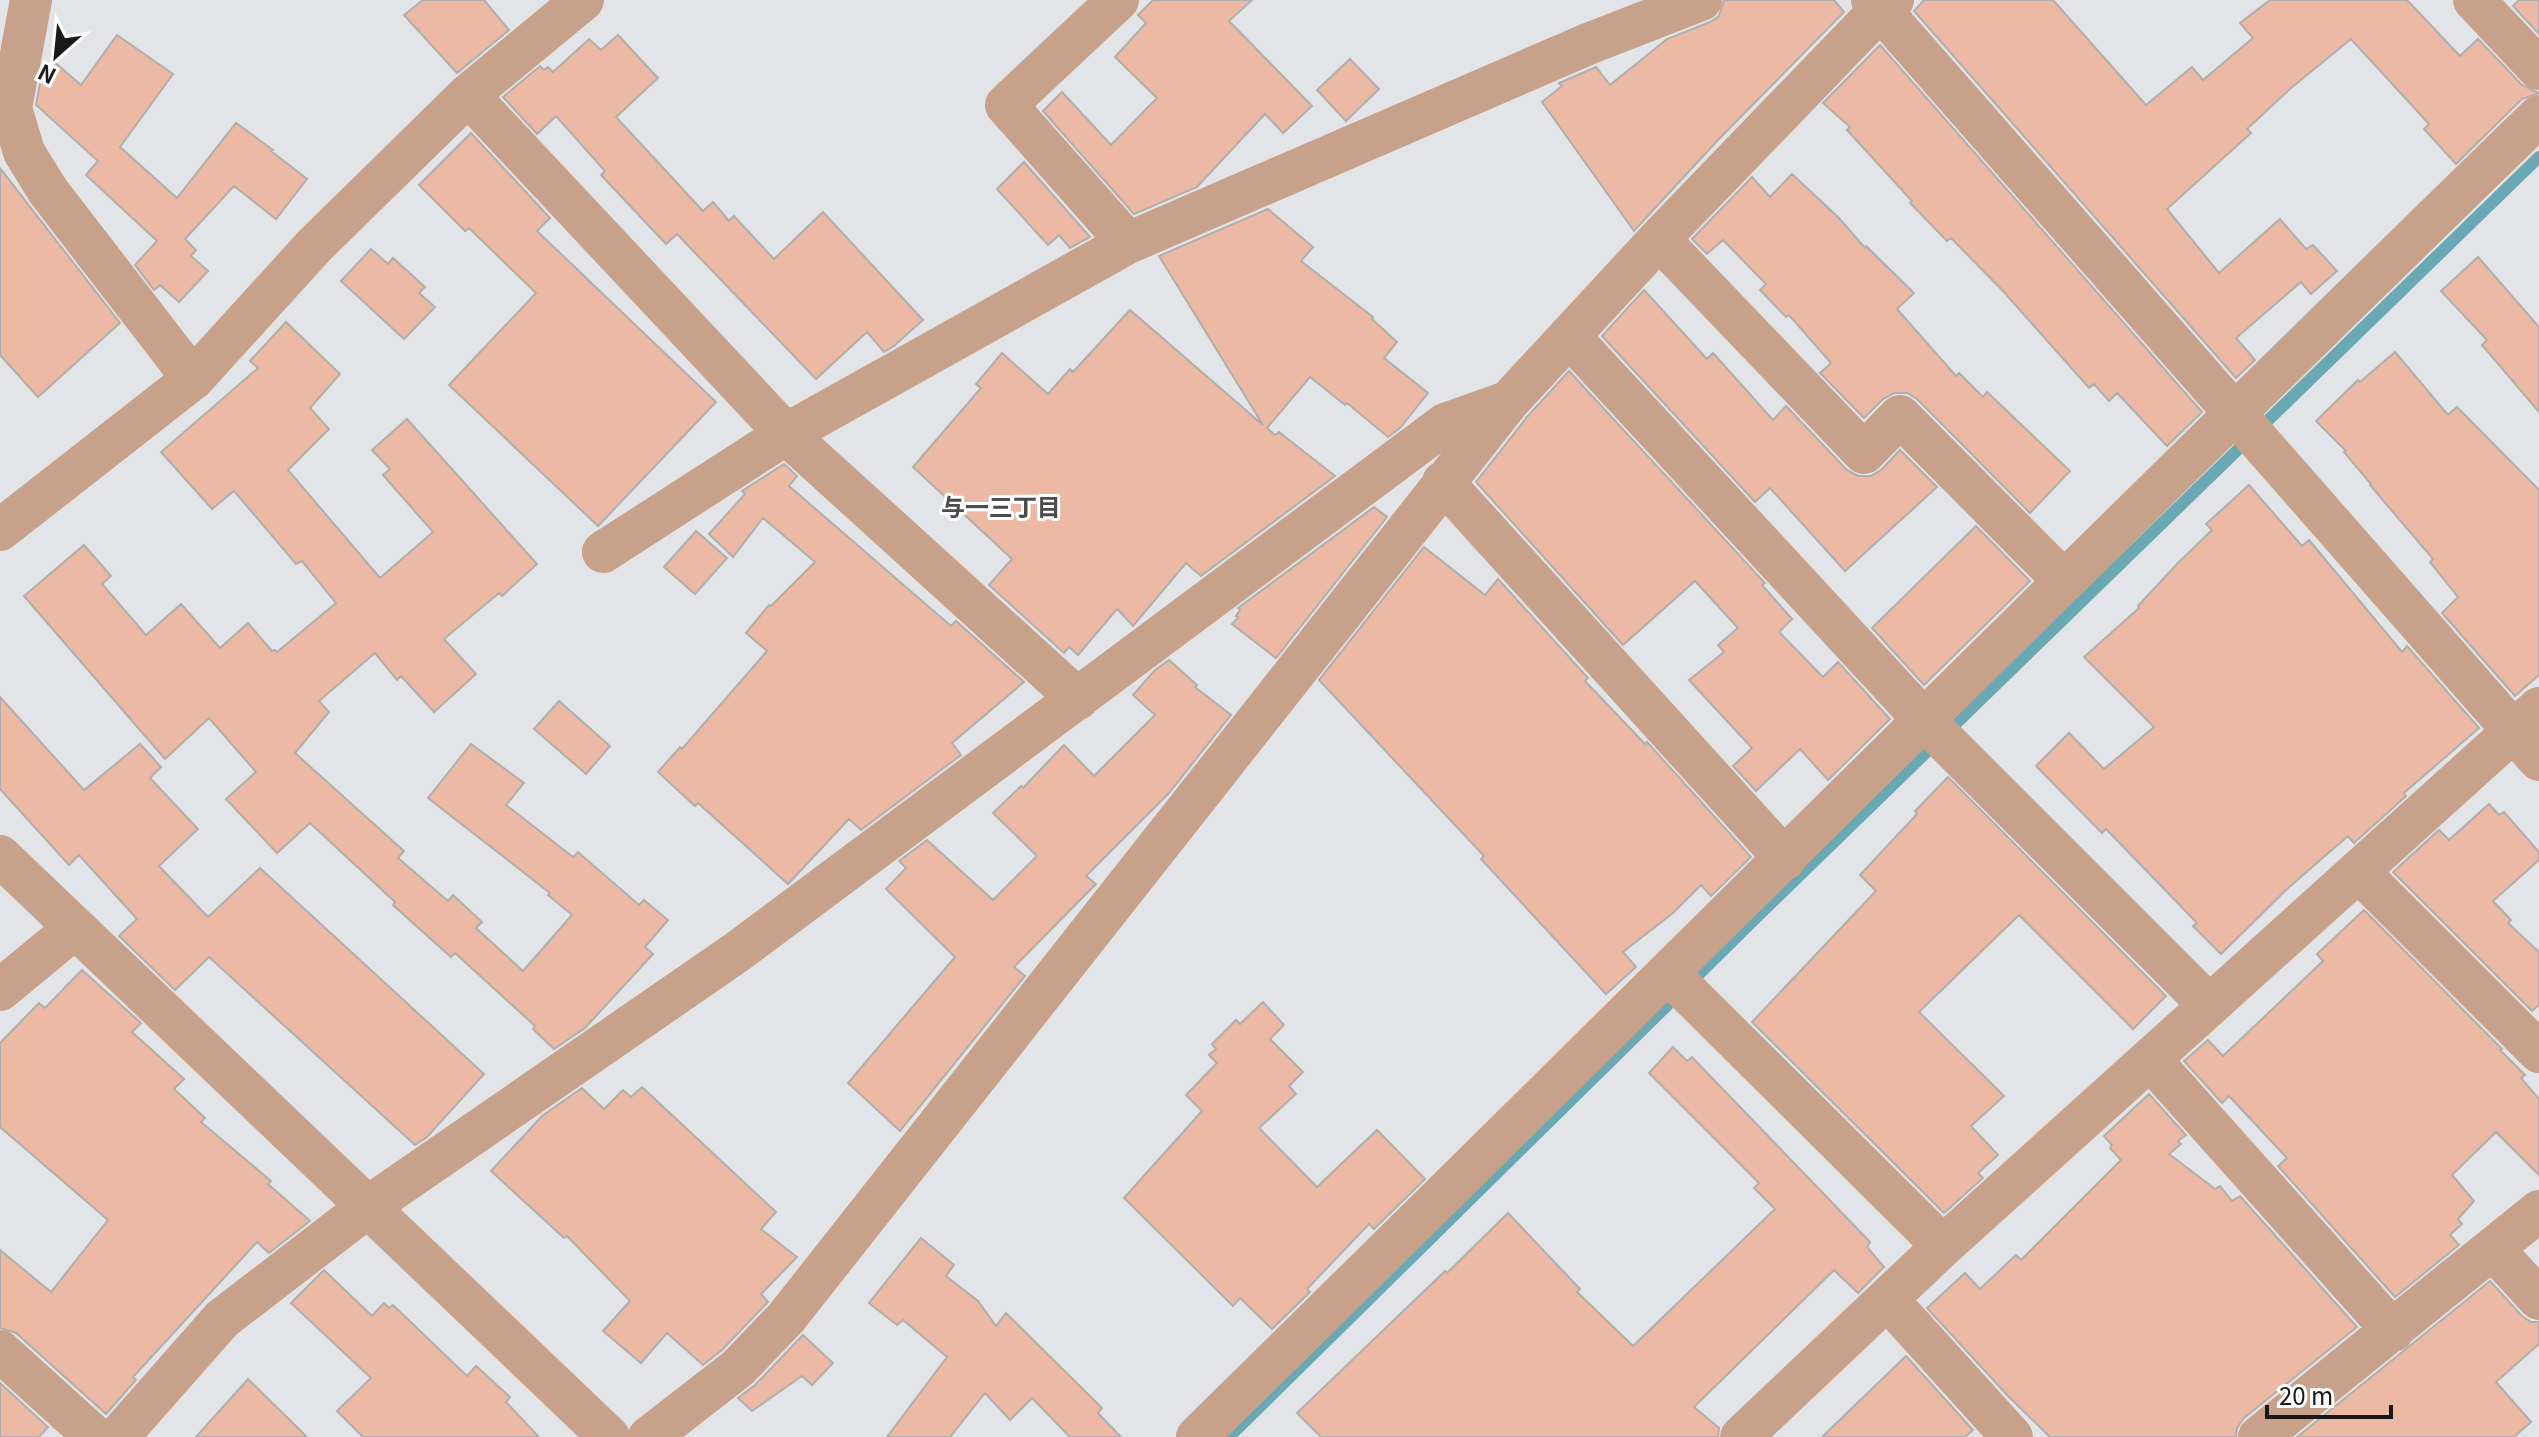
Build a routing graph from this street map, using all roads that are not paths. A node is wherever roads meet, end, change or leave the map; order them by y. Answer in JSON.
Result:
{"nodes":[{"id":1,"x":31,"y":0,"type":"edge"},
{"id":2,"x":583,"y":0,"type":"edge"},
{"id":3,"x":1118,"y":0,"type":"edge"},
{"id":4,"x":1701,"y":0,"type":"edge"},
{"id":5,"x":2474,"y":0,"type":"edge"},
{"id":6,"x":1881,"y":4,"type":"edge"},
{"id":7,"x":2539,"y":69,"type":"edge"},
{"id":8,"x":468,"y":95,"type":"junction"},
{"id":9,"x":2539,"y":116,"type":"edge"},
{"id":10,"x":1659,"y":239,"type":"junction"},
{"id":11,"x":1128,"y":243,"type":"junction"},
{"id":12,"x":1570,"y":337,"type":"junction"},
{"id":13,"x":193,"y":379,"type":"junction"},
{"id":14,"x":1509,"y":401,"type":"junction"},
{"id":15,"x":2234,"y":412,"type":"junction"},
{"id":16,"x":786,"y":434,"type":"junction"},
{"id":17,"x":1443,"y":482,"type":"junction"},
{"id":18,"x":0,"y":530,"type":"edge"},
{"id":19,"x":603,"y":552,"type":"dead end"},
{"id":20,"x":2063,"y":580,"type":"junction"},
{"id":21,"x":1078,"y":699,"type":"junction"},
{"id":22,"x":1924,"y":720,"type":"junction"},
{"id":23,"x":2531,"y":733,"type":"edge"},
{"id":24,"x":0,"y":856,"type":"edge"},
{"id":25,"x":1785,"y":859,"type":"junction"},
{"id":26,"x":2358,"y":871,"type":"junction"},
{"id":27,"x":75,"y":928,"type":"junction"},
{"id":28,"x":1669,"y":974,"type":"junction"},
{"id":29,"x":0,"y":990,"type":"edge"},
{"id":30,"x":2209,"y":1005,"type":"junction"},
{"id":31,"x":2539,"y":1052,"type":"edge"},
{"id":32,"x":2150,"y":1059,"type":"junction"},
{"id":33,"x":369,"y":1206,"type":"junction"},
{"id":34,"x":2539,"y":1211,"type":"edge"},
{"id":35,"x":1943,"y":1246,"type":"junction"},
{"id":36,"x":2493,"y":1249,"type":"junction"},
{"id":37,"x":2539,"y":1299,"type":"edge"},
{"id":38,"x":1888,"y":1300,"type":"junction"},
{"id":39,"x":2393,"y":1331,"type":"junction"},
{"id":40,"x":0,"y":1351,"type":"edge"},
{"id":41,"x":95,"y":1437,"type":"edge"},
{"id":42,"x":118,"y":1437,"type":"edge"},
{"id":43,"x":609,"y":1437,"type":"edge"},
{"id":44,"x":649,"y":1437,"type":"edge"},
{"id":45,"x":1197,"y":1437,"type":"edge"},
{"id":46,"x":1741,"y":1437,"type":"edge"},
{"id":47,"x":2012,"y":1437,"type":"edge"},
{"id":48,"x":2259,"y":1437,"type":"edge"}],
"edges":[{"from":1,"to":13,"type":"street"},
{"from":2,"to":8,"type":"street"},
{"from":3,"to":11,"type":"street"},
{"from":4,"to":11,"type":"street"},
{"from":5,"to":7,"type":"street"},
{"from":6,"to":10,"type":"street"},
{"from":6,"to":15,"type":"street"},
{"from":8,"to":13,"type":"street"},
{"from":8,"to":16,"type":"street"},
{"from":9,"to":15,"type":"street"},
{"from":10,"to":12,"type":"street"},
{"from":10,"to":20,"type":"street"},
{"from":11,"to":16,"type":"street"},
{"from":12,"to":14,"type":"street"},
{"from":12,"to":22,"type":"street"},
{"from":13,"to":18,"type":"street"},
{"from":14,"to":17,"type":"street"},
{"from":14,"to":21,"type":"street"},
{"from":15,"to":20,"type":"street"},
{"from":15,"to":23,"type":"street"},
{"from":16,"to":19,"type":"street"},
{"from":16,"to":21,"type":"street"},
{"from":17,"to":25,"type":"street"},
{"from":17,"to":44,"type":"street"},
{"from":20,"to":22,"type":"street"},
{"from":21,"to":33,"type":"street"},
{"from":22,"to":25,"type":"street"},
{"from":22,"to":30,"type":"street"},
{"from":23,"to":26,"type":"street"},
{"from":24,"to":27,"type":"street"},
{"from":25,"to":28,"type":"street"},
{"from":26,"to":30,"type":"street"},
{"from":26,"to":31,"type":"street"},
{"from":27,"to":29,"type":"street"},
{"from":27,"to":33,"type":"street"},
{"from":28,"to":35,"type":"street"},
{"from":28,"to":45,"type":"street"},
{"from":30,"to":32,"type":"street"},
{"from":32,"to":35,"type":"street"},
{"from":32,"to":39,"type":"street"},
{"from":33,"to":42,"type":"street"},
{"from":33,"to":43,"type":"street"},
{"from":34,"to":36,"type":"street"},
{"from":35,"to":38,"type":"street"},
{"from":36,"to":37,"type":"street"},
{"from":36,"to":39,"type":"street"},
{"from":38,"to":46,"type":"street"},
{"from":38,"to":47,"type":"street"},
{"from":39,"to":48,"type":"street"},
{"from":40,"to":41,"type":"street"}]}
